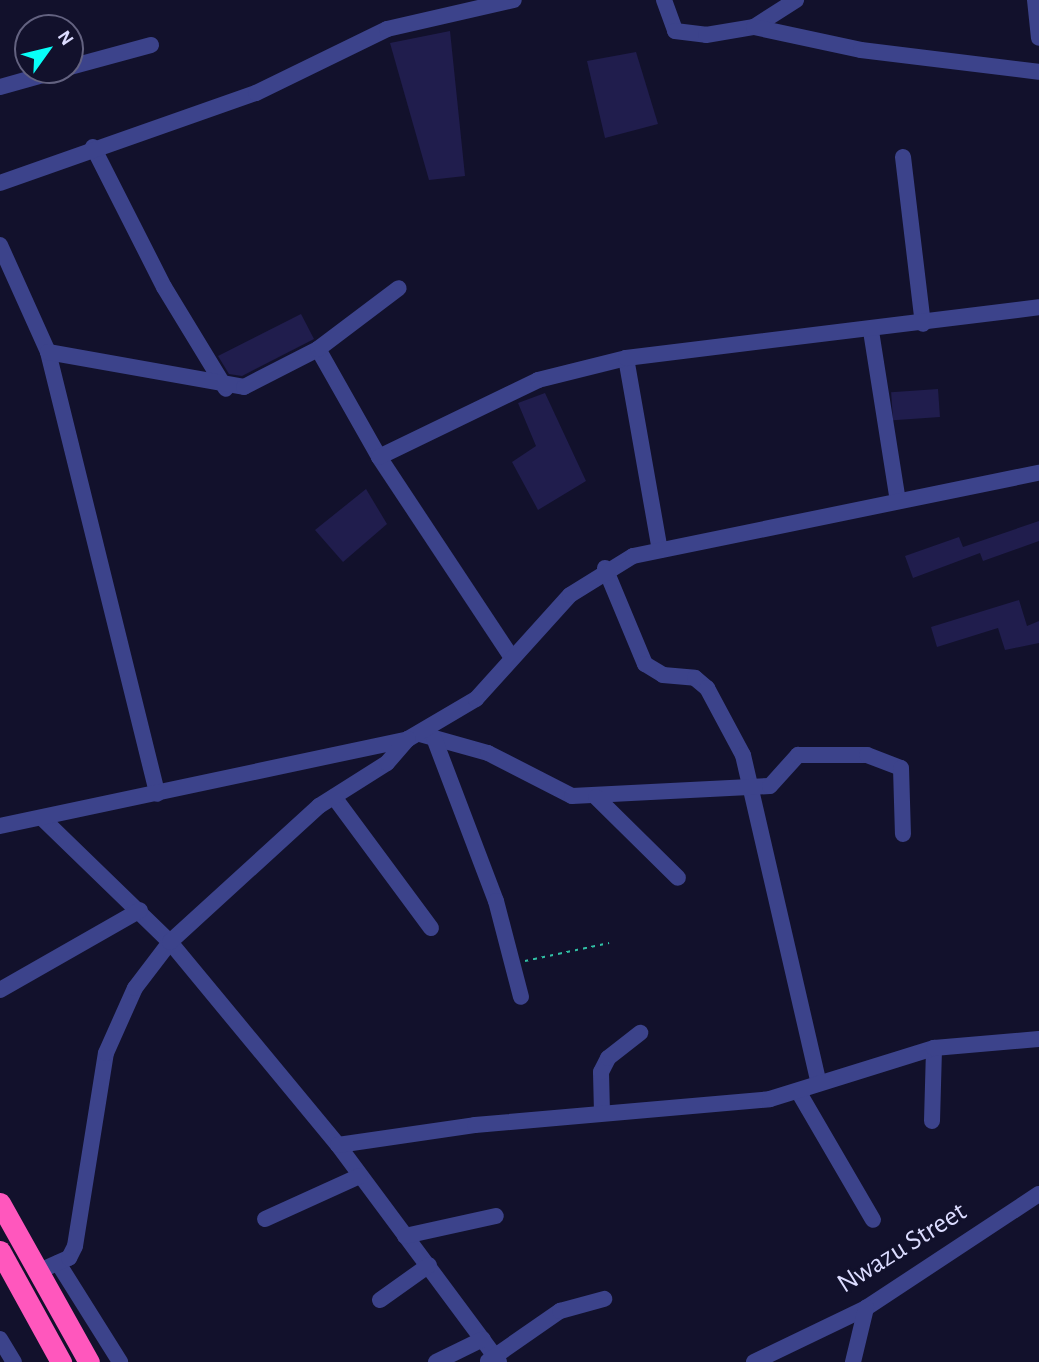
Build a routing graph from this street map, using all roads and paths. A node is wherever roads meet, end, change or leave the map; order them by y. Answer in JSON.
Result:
{"nodes":[{"id":1,"x":514,"y":0,"type":"edge"},
{"id":2,"x":664,"y":0,"type":"edge"},
{"id":3,"x":796,"y":0,"type":"edge"},
{"id":4,"x":1035,"y":0,"type":"edge"},
{"id":5,"x":469,"y":5,"type":"edge"},
{"id":6,"x":754,"y":27,"type":"junction"},
{"id":7,"x":1039,"y":38,"type":"edge"},
{"id":8,"x":151,"y":45,"type":"dead end"},
{"id":9,"x":84,"y":63,"type":"edge"},
{"id":10,"x":1039,"y":72,"type":"edge"},
{"id":11,"x":93,"y":147,"type":"junction"},
{"id":12,"x":903,"y":157,"type":"dead end"},
{"id":13,"x":0,"y":183,"type":"edge"},
{"id":14,"x":0,"y":245,"type":"edge"},
{"id":15,"x":399,"y":288,"type":"dead end"},
{"id":16,"x":1039,"y":307,"type":"edge"},
{"id":17,"x":923,"y":324,"type":"junction"},
{"id":18,"x":871,"y":331,"type":"junction"},
{"id":19,"x":318,"y":349,"type":"junction"},
{"id":20,"x":48,"y":352,"type":"junction"},
{"id":21,"x":625,"y":358,"type":"junction"},
{"id":22,"x":226,"y":388,"type":"junction"},
{"id":23,"x":379,"y":457,"type":"junction"},
{"id":24,"x":1039,"y":473,"type":"edge"},
{"id":25,"x":898,"y":501,"type":"junction"},
{"id":26,"x":660,"y":550,"type":"junction"},
{"id":27,"x":605,"y":568,"type":"junction"},
{"id":28,"x":510,"y":655,"type":"junction"},
{"id":29,"x":421,"y":737,"type":"junction"},
{"id":30,"x":748,"y":783,"type":"junction"},
{"id":31,"x":157,"y":794,"type":"junction"},
{"id":32,"x":334,"y":797,"type":"junction"},
{"id":33,"x":596,"y":797,"type":"junction"},
{"id":34,"x":43,"y":819,"type":"junction"},
{"id":35,"x":0,"y":826,"type":"edge"},
{"id":36,"x":903,"y":834,"type":"dead end"},
{"id":37,"x":678,"y":878,"type":"dead end"},
{"id":38,"x":140,"y":910,"type":"junction"},
{"id":39,"x":430,"y":928,"type":"dead end"},
{"id":40,"x":170,"y":942,"type":"junction"},
{"id":41,"x":609,"y":943,"type":"dead end"},
{"id":42,"x":514,"y":963,"type":"junction"},
{"id":43,"x":0,"y":989,"type":"edge"},
{"id":44,"x":521,"y":997,"type":"dead end"},
{"id":45,"x":640,"y":1033,"type":"dead end"},
{"id":46,"x":1039,"y":1040,"type":"edge"},
{"id":47,"x":934,"y":1048,"type":"junction"},
{"id":48,"x":818,"y":1080,"type":"junction"},
{"id":49,"x":798,"y":1091,"type":"junction"},
{"id":50,"x":602,"y":1113,"type":"junction"},
{"id":51,"x":932,"y":1121,"type":"dead end"},
{"id":52,"x":338,"y":1145,"type":"junction"},
{"id":53,"x":359,"y":1176,"type":"junction"},
{"id":54,"x":1039,"y":1194,"type":"edge"},
{"id":55,"x":0,"y":1203,"type":"edge"},
{"id":56,"x":496,"y":1216,"type":"dead end"},
{"id":57,"x":265,"y":1219,"type":"dead end"},
{"id":58,"x":873,"y":1220,"type":"dead end"},
{"id":59,"x":405,"y":1236,"type":"junction"},
{"id":60,"x":2,"y":1258,"type":"edge"},
{"id":61,"x":58,"y":1263,"type":"junction"},
{"id":62,"x":429,"y":1265,"type":"junction"},
{"id":63,"x":37,"y":1272,"type":"junction"},
{"id":64,"x":604,"y":1299,"type":"dead end"},
{"id":65,"x":380,"y":1300,"type":"dead end"},
{"id":66,"x":866,"y":1308,"type":"junction"},
{"id":67,"x":0,"y":1339,"type":"edge"},
{"id":68,"x":483,"y":1339,"type":"junction"},
{"id":69,"x":494,"y":1360,"type":"edge"},
{"id":70,"x":14,"y":1362,"type":"edge"},
{"id":71,"x":61,"y":1362,"type":"edge"},
{"id":72,"x":89,"y":1362,"type":"edge"},
{"id":73,"x":120,"y":1362,"type":"edge"},
{"id":74,"x":436,"y":1362,"type":"edge"},
{"id":75,"x":754,"y":1362,"type":"edge"},
{"id":76,"x":853,"y":1362,"type":"edge"}],
"edges":[{"from":1,"to":5,"type":"street"},
{"from":2,"to":6,"type":"street"},
{"from":3,"to":6,"type":"street"},
{"from":4,"to":7,"type":"street"},
{"from":5,"to":11,"type":"street"},
{"from":6,"to":10,"type":"street"},
{"from":8,"to":9,"type":"street"},
{"from":11,"to":13,"type":"street"},
{"from":11,"to":22,"type":"street"},
{"from":12,"to":17,"type":"street"},
{"from":14,"to":20,"type":"street"},
{"from":15,"to":19,"type":"street"},
{"from":16,"to":17,"type":"street"},
{"from":17,"to":18,"type":"street"},
{"from":18,"to":21,"type":"street"},
{"from":18,"to":25,"type":"street"},
{"from":19,"to":22,"type":"street"},
{"from":19,"to":23,"type":"street"},
{"from":20,"to":22,"type":"street"},
{"from":20,"to":31,"type":"street"},
{"from":21,"to":23,"type":"street"},
{"from":21,"to":26,"type":"street"},
{"from":23,"to":28,"type":"street"},
{"from":24,"to":25,"type":"street"},
{"from":25,"to":26,"type":"street"},
{"from":26,"to":27,"type":"street"},
{"from":27,"to":28,"type":"street"},
{"from":27,"to":30,"type":"street"},
{"from":28,"to":29,"type":"street"},
{"from":29,"to":31,"type":"street"},
{"from":29,"to":32,"type":"street"},
{"from":29,"to":33,"type":"street"},
{"from":29,"to":42,"type":"street"},
{"from":30,"to":33,"type":"street"},
{"from":30,"to":36,"type":"street"},
{"from":30,"to":48,"type":"street"},
{"from":31,"to":34,"type":"street"},
{"from":32,"to":39,"type":"street"},
{"from":32,"to":40,"type":"street"},
{"from":33,"to":37,"type":"street"},
{"from":34,"to":35,"type":"street"},
{"from":34,"to":38,"type":"street"},
{"from":38,"to":40,"type":"street"},
{"from":38,"to":43,"type":"street"},
{"from":40,"to":52,"type":"street"},
{"from":40,"to":61,"type":"street"},
{"from":41,"to":42,"type":"path"},
{"from":42,"to":44,"type":"street"},
{"from":45,"to":50,"type":"street"},
{"from":46,"to":47,"type":"street"},
{"from":47,"to":48,"type":"street"},
{"from":47,"to":51,"type":"street"},
{"from":48,"to":49,"type":"street"},
{"from":49,"to":50,"type":"street"},
{"from":49,"to":58,"type":"street"},
{"from":50,"to":52,"type":"street"},
{"from":52,"to":53,"type":"street"},
{"from":53,"to":57,"type":"street"},
{"from":53,"to":59,"type":"street"},
{"from":54,"to":66,"type":"street","name":"Nwazu Street"},
{"from":55,"to":63,"type":"highway"},
{"from":56,"to":59,"type":"street"},
{"from":59,"to":62,"type":"street"},
{"from":60,"to":71,"type":"highway"},
{"from":61,"to":63,"type":"street"},
{"from":61,"to":73,"type":"street"},
{"from":62,"to":65,"type":"street"},
{"from":62,"to":68,"type":"street"},
{"from":63,"to":72,"type":"highway"},
{"from":64,"to":69,"type":"street"},
{"from":66,"to":75,"type":"street","name":"Nwazu Street"},
{"from":66,"to":76,"type":"street"},
{"from":67,"to":70,"type":"street"},
{"from":68,"to":69,"type":"street"},
{"from":68,"to":74,"type":"street"}]}
